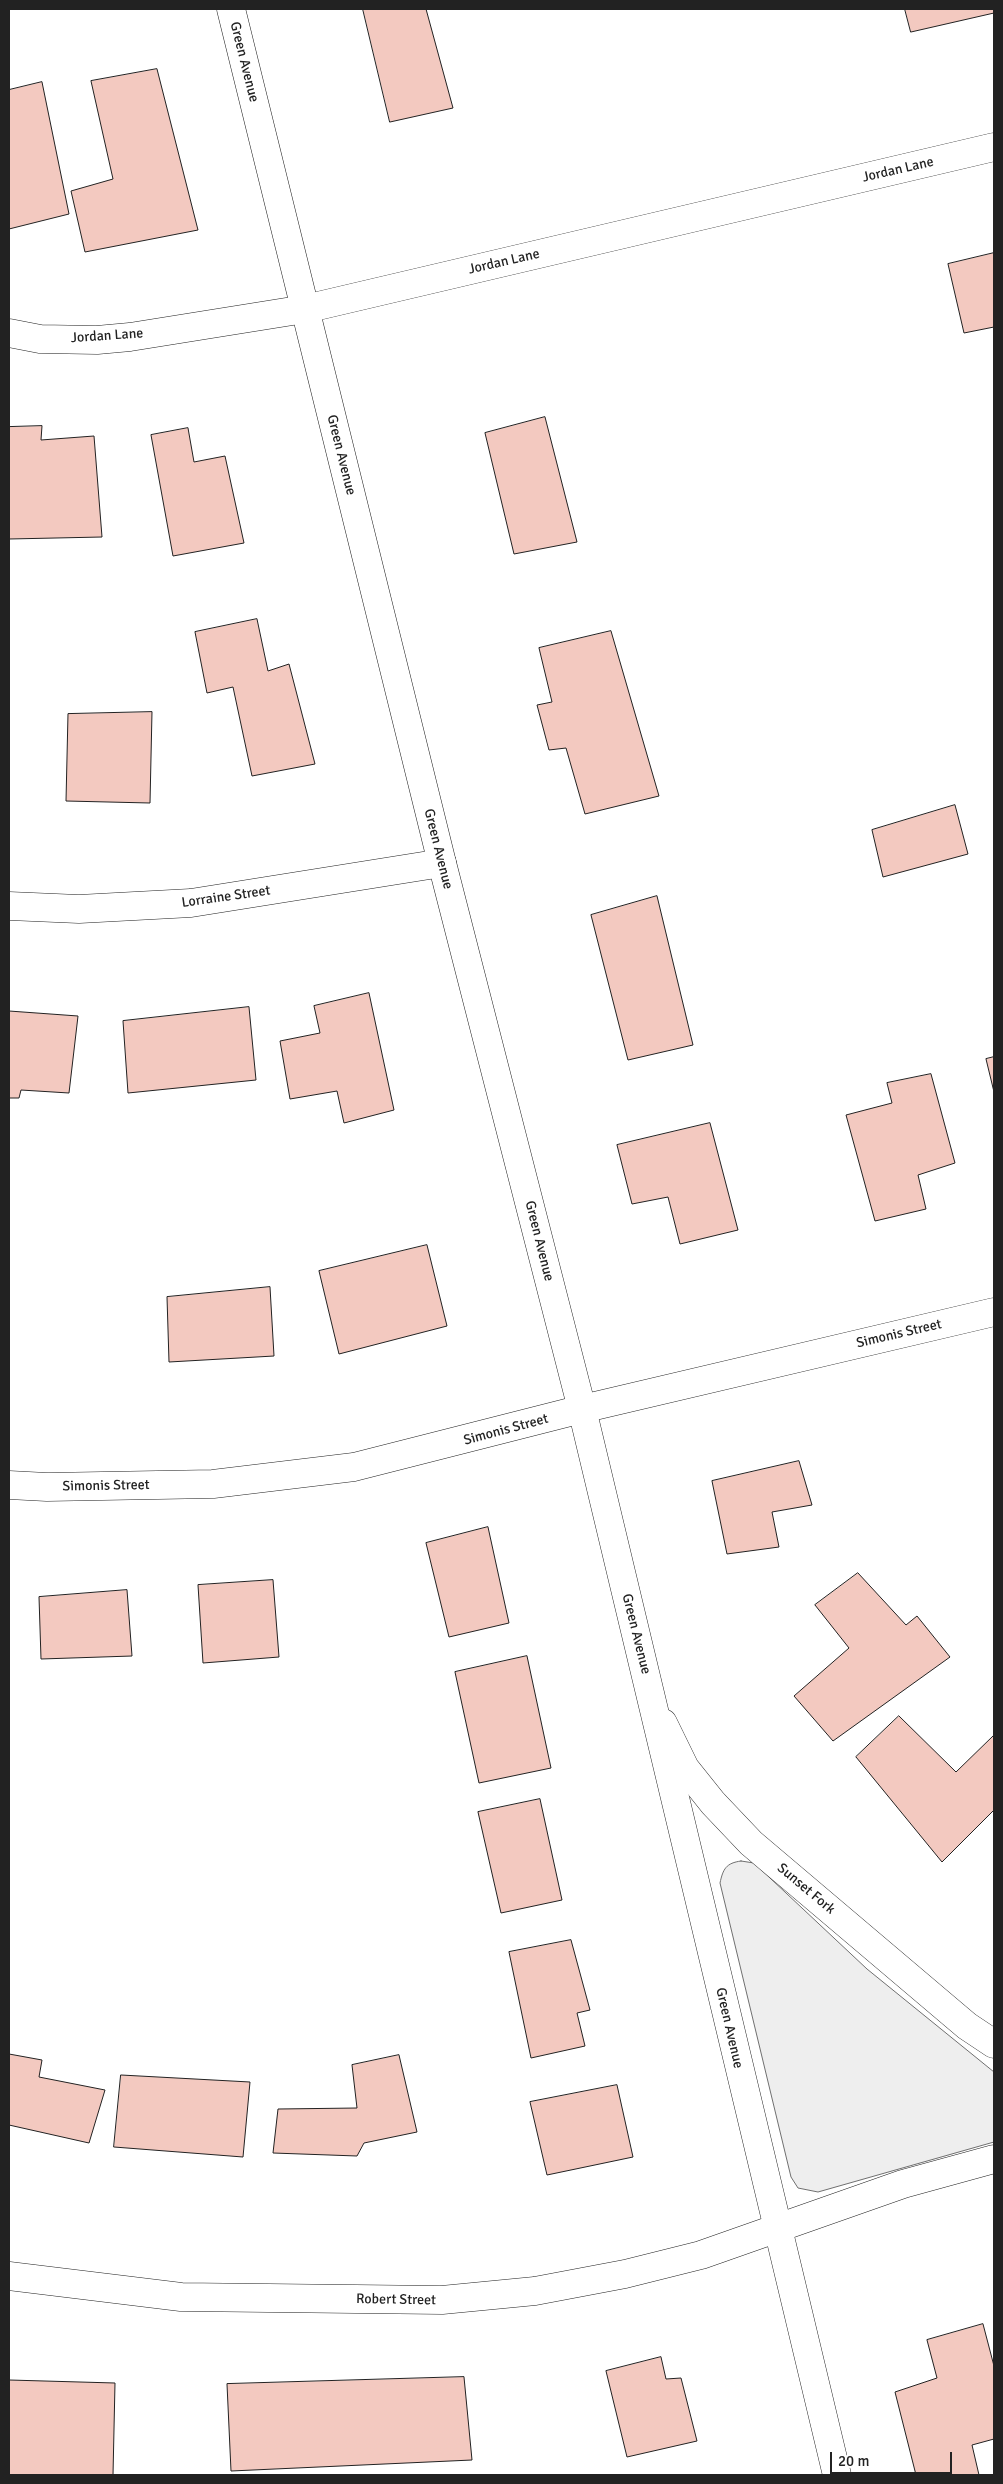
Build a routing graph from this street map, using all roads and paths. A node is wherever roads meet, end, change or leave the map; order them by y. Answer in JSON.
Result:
{"nodes":[{"id":1,"x":231,"y":9,"type":"edge"},
{"id":2,"x":994,"y":147,"type":"edge"},
{"id":3,"x":305,"y":309,"type":"junction"},
{"id":4,"x":9,"y":333,"type":"edge"},
{"id":5,"x":442,"y":863,"type":"junction"},
{"id":6,"x":9,"y":906,"type":"edge"},
{"id":7,"x":994,"y":1312,"type":"edge"},
{"id":8,"x":582,"y":1409,"type":"junction"},
{"id":9,"x":9,"y":1485,"type":"edge"},
{"id":10,"x":653,"y":1703,"type":"junction"},
{"id":11,"x":994,"y":2044,"type":"edge"},
{"id":12,"x":994,"y":2159,"type":"edge"},
{"id":13,"x":776,"y":2230,"type":"junction"},
{"id":14,"x":9,"y":2276,"type":"edge"},
{"id":15,"x":837,"y":2475,"type":"edge"}],
"edges":[{"from":1,"to":3,"type":"street","name":"Green Avenue"},
{"from":2,"to":3,"type":"street","name":"Jordan Lane"},
{"from":3,"to":4,"type":"street","name":"Jordan Lane"},
{"from":3,"to":5,"type":"street","name":"Green Avenue"},
{"from":5,"to":6,"type":"street","name":"Lorraine Street"},
{"from":5,"to":8,"type":"street","name":"Green Avenue"},
{"from":7,"to":8,"type":"street","name":"Simonis Street"},
{"from":8,"to":9,"type":"street","name":"Simonis Street"},
{"from":8,"to":10,"type":"street","name":"Green Avenue"},
{"from":10,"to":11,"type":"street","name":"Sunset Fork"},
{"from":10,"to":13,"type":"street","name":"Green Avenue"},
{"from":12,"to":13,"type":"street"},
{"from":13,"to":14,"type":"street","name":"Robert Street"},
{"from":13,"to":15,"type":"street","name":"Green Avenue"}]}
